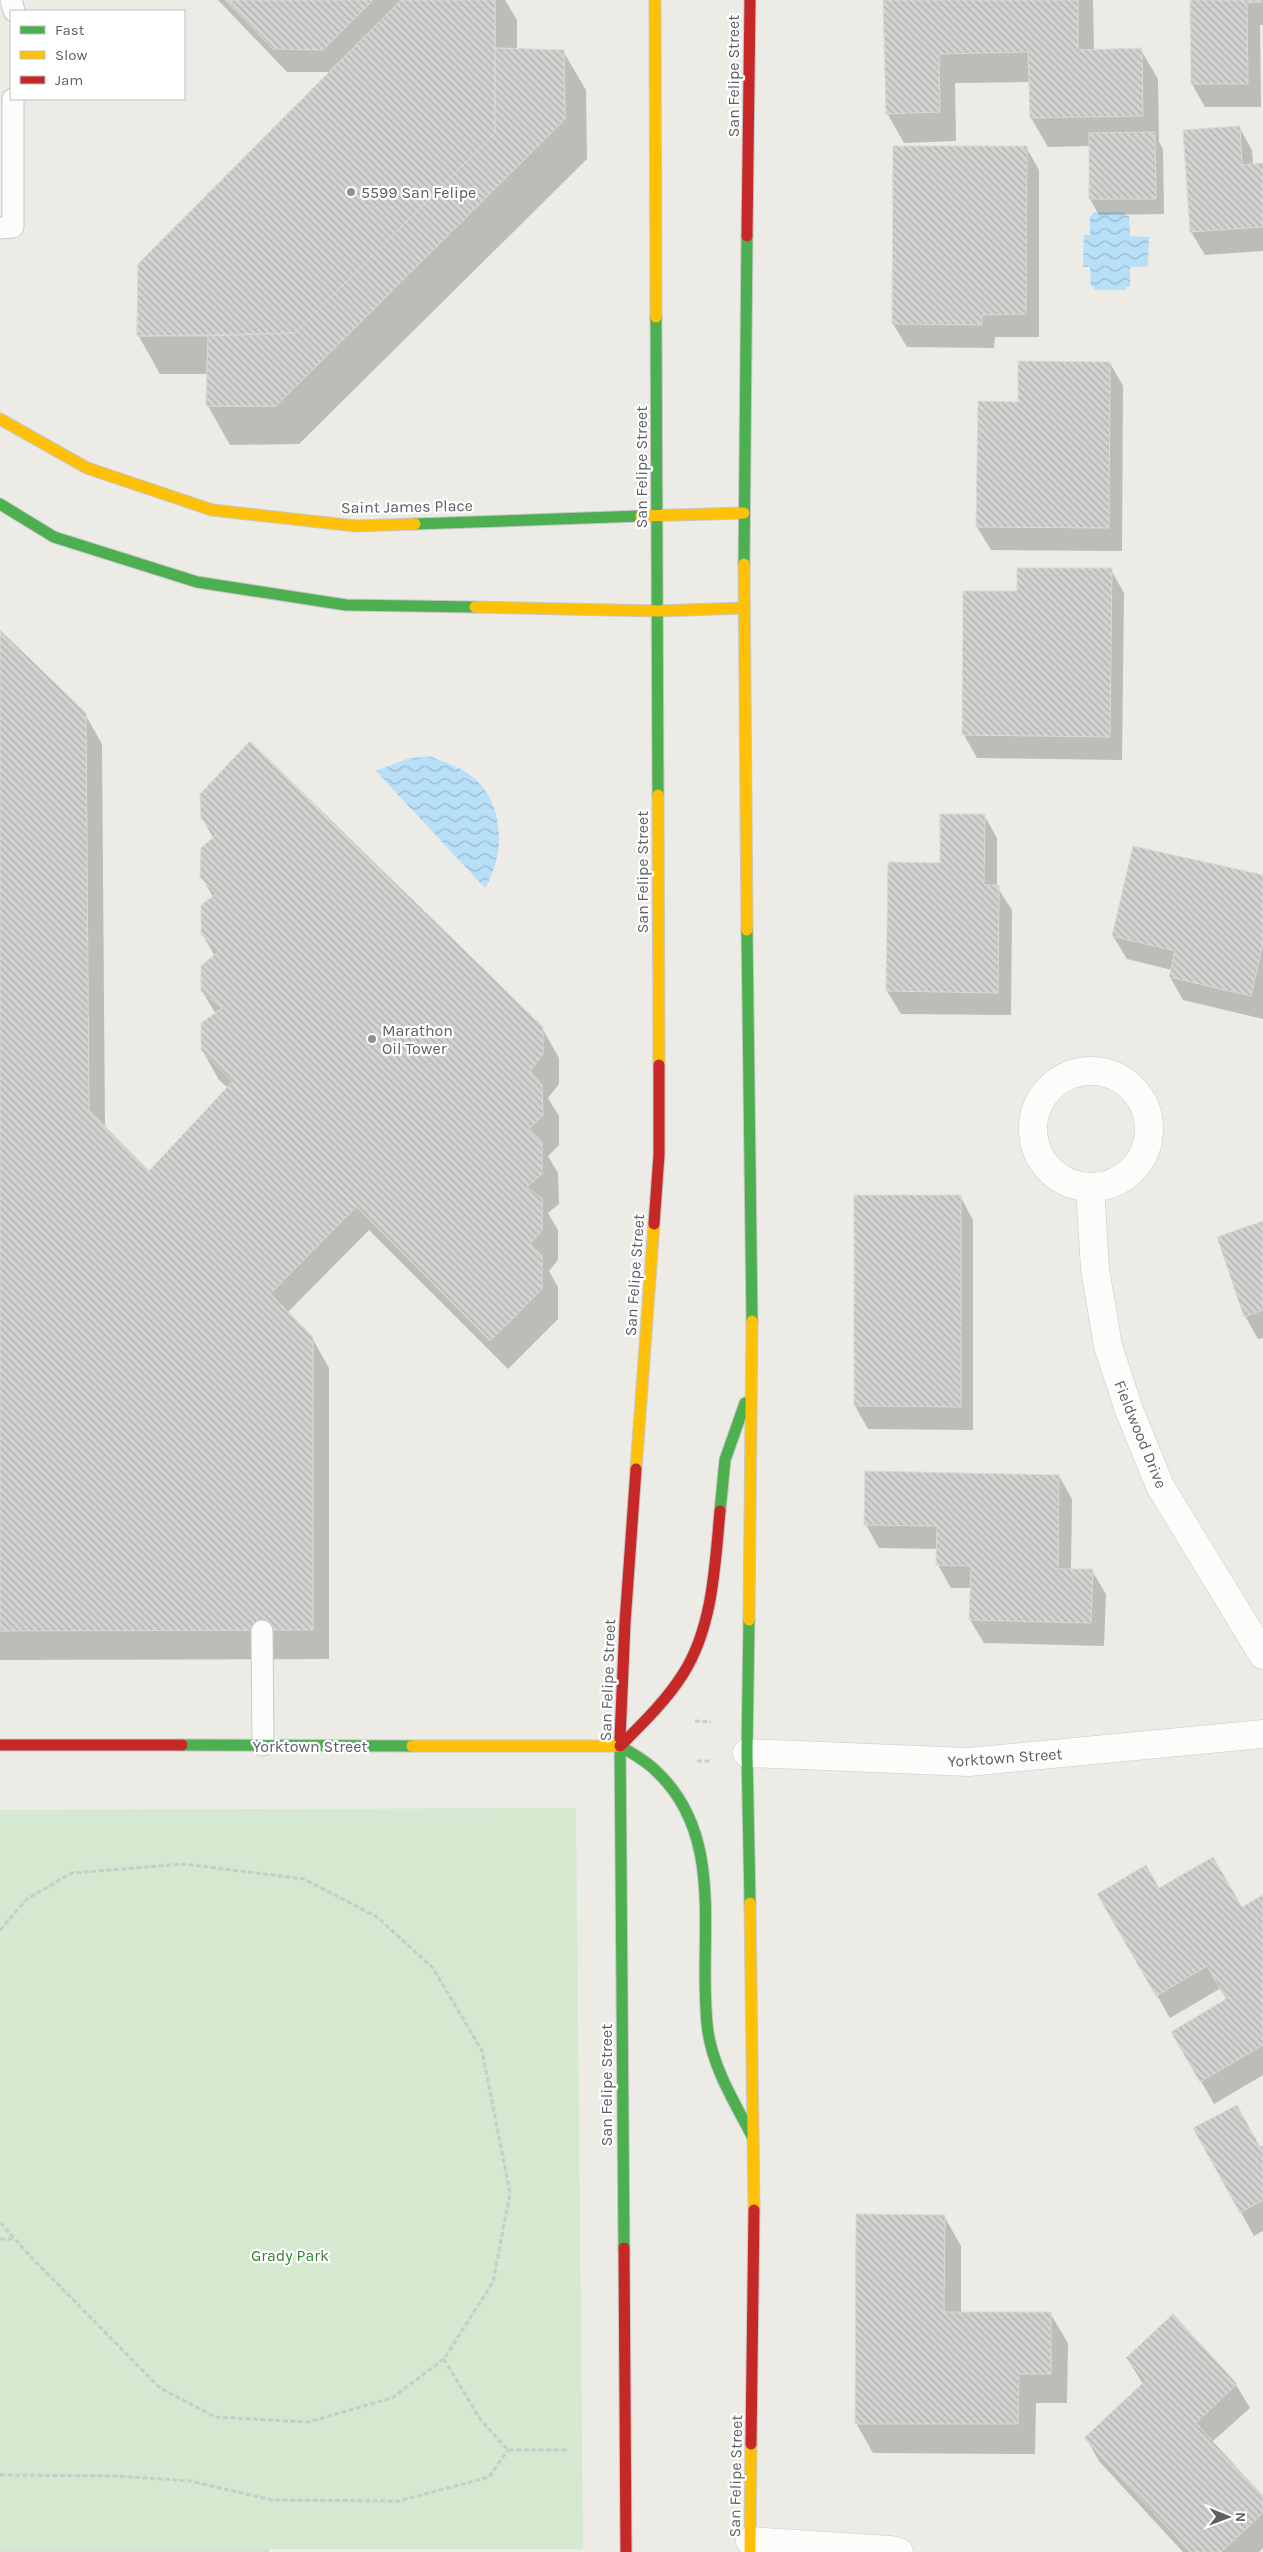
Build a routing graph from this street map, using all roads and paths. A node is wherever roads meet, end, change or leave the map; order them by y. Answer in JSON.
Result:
{"nodes":[{"id":1,"x":655,"y":0,"type":"edge"},
{"id":2,"x":750,"y":0,"type":"edge"},
{"id":3,"x":13,"y":100,"type":"edge"},
{"id":4,"x":0,"y":228,"type":"edge"},
{"id":5,"x":0,"y":419,"type":"edge"},
{"id":6,"x":0,"y":504,"type":"edge"},
{"id":7,"x":744,"y":513,"type":"junction"},
{"id":8,"x":658,"y":515,"type":"junction"},
{"id":9,"x":742,"y":608,"type":"junction"},
{"id":10,"x":658,"y":611,"type":"junction"},
{"id":11,"x":1090,"y":1187,"type":"junction"},
{"id":12,"x":753,"y":1379,"type":"junction"},
{"id":13,"x":262,"y":1631,"type":"dead end"},
{"id":14,"x":1263,"y":1656,"type":"edge"},
{"id":15,"x":688,"y":1721,"type":"dead end"},
{"id":16,"x":1263,"y":1734,"type":"edge"},
{"id":17,"x":0,"y":1745,"type":"edge"},
{"id":18,"x":263,"y":1745,"type":"junction"},
{"id":19,"x":620,"y":1746,"type":"junction"},
{"id":20,"x":747,"y":1753,"type":"junction"},
{"id":21,"x":689,"y":1760,"type":"dead end"},
{"id":22,"x":0,"y":1930,"type":"edge"},
{"id":23,"x":754,"y":2142,"type":"junction"},
{"id":24,"x":0,"y":2222,"type":"edge"},
{"id":25,"x":0,"y":2239,"type":"edge"},
{"id":26,"x":14,"y":2239,"type":"junction"},
{"id":27,"x":444,"y":2359,"type":"junction"},
{"id":28,"x":508,"y":2450,"type":"junction"},
{"id":29,"x":567,"y":2450,"type":"dead end"},
{"id":30,"x":0,"y":2475,"type":"edge"},
{"id":31,"x":750,"y":2547,"type":"edge"},
{"id":32,"x":626,"y":2552,"type":"edge"},
{"id":33,"x":899,"y":2552,"type":"edge"}],
"edges":[{"from":1,"to":8,"type":"main road","name":"San Felipe Street"},
{"from":2,"to":7,"type":"main road","name":"San Felipe Street"},
{"from":3,"to":4,"type":"lane"},
{"from":5,"to":8,"type":"main road","name":"Saint James Place"},
{"from":6,"to":10,"type":"main road"},
{"from":7,"to":8,"type":"main road","name":"Saint James Place"},
{"from":7,"to":9,"type":"main road","name":"San Felipe Street"},
{"from":8,"to":10,"type":"main road","name":"San Felipe Street"},
{"from":9,"to":10,"type":"main road"},
{"from":9,"to":12,"type":"main road","name":"San Felipe Street"},
{"from":10,"to":19,"type":"main road","name":"San Felipe Street"},
{"from":11,"to":11,"type":"street"},
{"from":11,"to":14,"type":"street","name":"Fieldwood Drive"},
{"from":12,"to":19,"type":"main road"},
{"from":12,"to":20,"type":"main road","name":"San Felipe Street"},
{"from":13,"to":18,"type":"lane"},
{"from":15,"to":20,"type":"path"},
{"from":16,"to":20,"type":"street","name":"Yorktown Street"},
{"from":17,"to":18,"type":"main road","name":"Yorktown Street"},
{"from":18,"to":19,"type":"main road","name":"Yorktown Street"},
{"from":19,"to":23,"type":"main road"},
{"from":19,"to":32,"type":"main road","name":"San Felipe Street"},
{"from":20,"to":21,"type":"path"},
{"from":20,"to":23,"type":"main road","name":"San Felipe Street"},
{"from":22,"to":27,"type":"path"},
{"from":23,"to":31,"type":"main road","name":"San Felipe Street"},
{"from":24,"to":26,"type":"path"},
{"from":25,"to":26,"type":"path"},
{"from":26,"to":27,"type":"path"},
{"from":27,"to":28,"type":"path"},
{"from":28,"to":29,"type":"path"},
{"from":28,"to":30,"type":"path"},
{"from":31,"to":33,"type":"street"}]}
